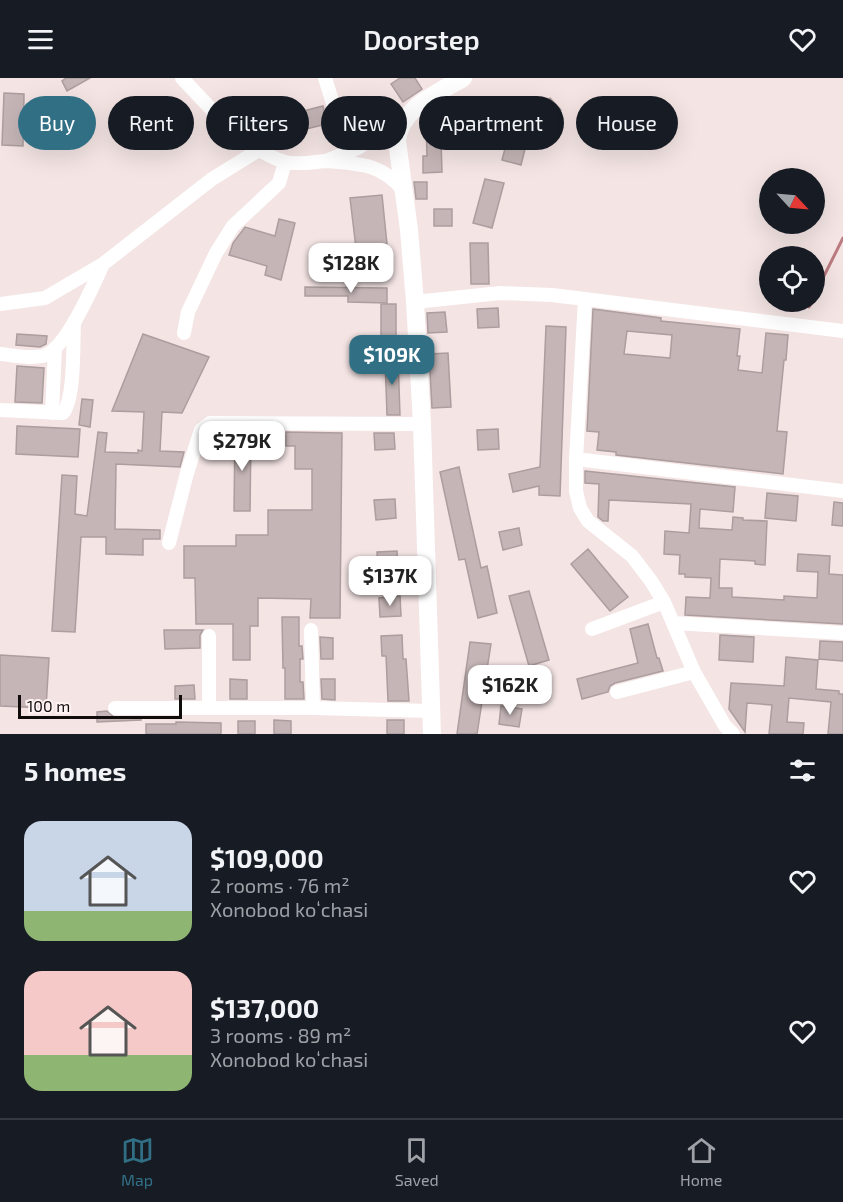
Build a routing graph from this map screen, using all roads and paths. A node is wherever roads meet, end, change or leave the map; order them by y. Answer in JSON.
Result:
{"nodes":[{"id":1,"x":182,"y":78,"type":"edge"},
{"id":2,"x":325,"y":78,"type":"edge"},
{"id":3,"x":463,"y":78,"type":"edge"},
{"id":4,"x":206,"y":104,"type":"edge"},
{"id":5,"x":416,"y":107,"type":"junction"},
{"id":6,"x":259,"y":150,"type":"joint"},
{"id":7,"x":348,"y":152,"type":"junction"},
{"id":8,"x":326,"y":161,"type":"junction"},
{"id":9,"x":285,"y":162,"type":"junction"},
{"id":10,"x":404,"y":190,"type":"junction"},
{"id":11,"x":103,"y":264,"type":"junction"},
{"id":12,"x":585,"y":299,"type":"junction"},
{"id":13,"x":415,"y":302,"type":"junction"},
{"id":14,"x":0,"y":304,"type":"edge"},
{"id":15,"x":74,"y":322,"type":"junction"},
{"id":16,"x":843,"y":331,"type":"edge"},
{"id":17,"x":184,"y":333,"type":"dead end"},
{"id":18,"x":55,"y":348,"type":"junction"},
{"id":19,"x":0,"y":354,"type":"edge"},
{"id":20,"x":0,"y":410,"type":"edge"},
{"id":21,"x":52,"y":413,"type":"junction"},
{"id":22,"x":422,"y":424,"type":"junction"},
{"id":23,"x":576,"y":459,"type":"junction"},
{"id":24,"x":843,"y":490,"type":"edge"},
{"id":25,"x":169,"y":543,"type":"dead end"},
{"id":26,"x":664,"y":602,"type":"junction"},
{"id":27,"x":673,"y":623,"type":"junction"},
{"id":28,"x":592,"y":629,"type":"dead end"},
{"id":29,"x":311,"y":630,"type":"dead end"},
{"id":30,"x":843,"y":633,"type":"edge"},
{"id":31,"x":210,"y":636,"type":"dead end"},
{"id":32,"x":694,"y":672,"type":"junction"},
{"id":33,"x":617,"y":692,"type":"dead end"},
{"id":34,"x":115,"y":708,"type":"dead end"},
{"id":35,"x":209,"y":708,"type":"junction"},
{"id":36,"x":313,"y":708,"type":"junction"},
{"id":37,"x":432,"y":711,"type":"junction"},
{"id":38,"x":432,"y":734,"type":"edge"},
{"id":39,"x":733,"y":734,"type":"edge"}],
"edges":[{"from":1,"to":4,"type":"street"},
{"from":2,"to":7,"type":"street"},
{"from":3,"to":5,"type":"main road"},
{"from":5,"to":7,"type":"street"},
{"from":5,"to":10,"type":"main road"},
{"from":6,"to":9,"type":"street"},
{"from":6,"to":11,"type":"street"},
{"from":7,"to":8,"type":"street"},
{"from":8,"to":9,"type":"street"},
{"from":8,"to":10,"type":"street"},
{"from":9,"to":17,"type":"street"},
{"from":10,"to":13,"type":"main road"},
{"from":11,"to":14,"type":"street"},
{"from":11,"to":15,"type":"street"},
{"from":12,"to":13,"type":"street"},
{"from":12,"to":16,"type":"street"},
{"from":12,"to":23,"type":"street"},
{"from":13,"to":22,"type":"main road"},
{"from":15,"to":18,"type":"street"},
{"from":15,"to":21,"type":"street"},
{"from":18,"to":19,"type":"street"},
{"from":18,"to":21,"type":"street"},
{"from":20,"to":21,"type":"street"},
{"from":22,"to":25,"type":"street"},
{"from":22,"to":37,"type":"main road"},
{"from":23,"to":24,"type":"street"},
{"from":23,"to":26,"type":"street"},
{"from":26,"to":27,"type":"street"},
{"from":26,"to":28,"type":"street"},
{"from":27,"to":30,"type":"street"},
{"from":27,"to":32,"type":"street"},
{"from":29,"to":36,"type":"street"},
{"from":31,"to":35,"type":"street"},
{"from":32,"to":33,"type":"street"},
{"from":32,"to":39,"type":"street"},
{"from":34,"to":35,"type":"street"},
{"from":35,"to":36,"type":"street"},
{"from":36,"to":37,"type":"street"},
{"from":37,"to":38,"type":"main road"}]}
